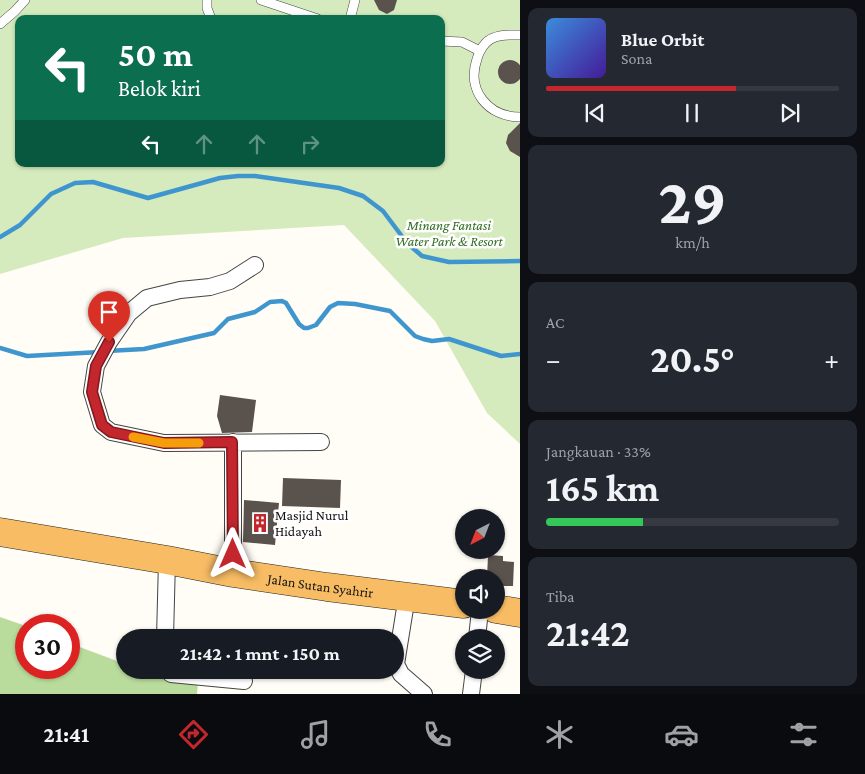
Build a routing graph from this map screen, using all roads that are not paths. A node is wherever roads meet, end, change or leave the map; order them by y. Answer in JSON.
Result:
{"nodes":[{"id":1,"x":25,"y":0,"type":"edge"},
{"id":2,"x":207,"y":0,"type":"edge"},
{"id":3,"x":261,"y":0,"type":"edge"},
{"id":4,"x":355,"y":0,"type":"edge"},
{"id":5,"x":210,"y":15,"type":"edge"},
{"id":6,"x":306,"y":15,"type":"edge"},
{"id":7,"x":351,"y":15,"type":"edge"},
{"id":8,"x":0,"y":24,"type":"edge"},
{"id":9,"x":520,"y":35,"type":"edge"},
{"id":10,"x":445,"y":41,"type":"edge"},
{"id":11,"x":480,"y":50,"type":"junction"},
{"id":12,"x":520,"y":117,"type":"edge"},
{"id":13,"x":256,"y":265,"type":"dead end"},
{"id":14,"x":232,"y":442,"type":"junction"},
{"id":15,"x":321,"y":442,"type":"dead end"},
{"id":16,"x":0,"y":532,"type":"edge"},
{"id":17,"x":167,"y":560,"type":"junction"},
{"id":18,"x":233,"y":573,"type":"junction"},
{"id":19,"x":407,"y":596,"type":"junction"},
{"id":20,"x":455,"y":603,"type":"edge"},
{"id":21,"x":505,"y":610,"type":"edge"},
{"id":22,"x":520,"y":613,"type":"edge"},
{"id":23,"x":165,"y":629,"type":"edge"},
{"id":24,"x":223,"y":679,"type":"edge"},
{"id":25,"x":473,"y":679,"type":"edge"},
{"id":26,"x":244,"y":681,"type":"dead end"},
{"id":27,"x":424,"y":694,"type":"edge"},
{"id":28,"x":471,"y":694,"type":"edge"}],
"edges":[{"from":1,"to":8,"type":"lane"},
{"from":2,"to":5,"type":"lane"},
{"from":3,"to":6,"type":"lane"},
{"from":4,"to":7,"type":"lane"},
{"from":9,"to":11,"type":"lane"},
{"from":10,"to":11,"type":"lane"},
{"from":11,"to":12,"type":"lane"},
{"from":13,"to":14,"type":"street"},
{"from":14,"to":15,"type":"street"},
{"from":14,"to":18,"type":"street"},
{"from":16,"to":17,"type":"highway","name":"Jalan Sutan Syahrir"},
{"from":17,"to":18,"type":"highway","name":"Jalan Sutan Syahrir"},
{"from":17,"to":23,"type":"street"},
{"from":18,"to":19,"type":"highway","name":"Jalan Sutan Syahrir"},
{"from":19,"to":20,"type":"highway","name":"Jalan Sutan Syahrir"},
{"from":19,"to":27,"type":"street"},
{"from":21,"to":22,"type":"highway"},
{"from":24,"to":26,"type":"street"},
{"from":25,"to":28,"type":"street"}]}
